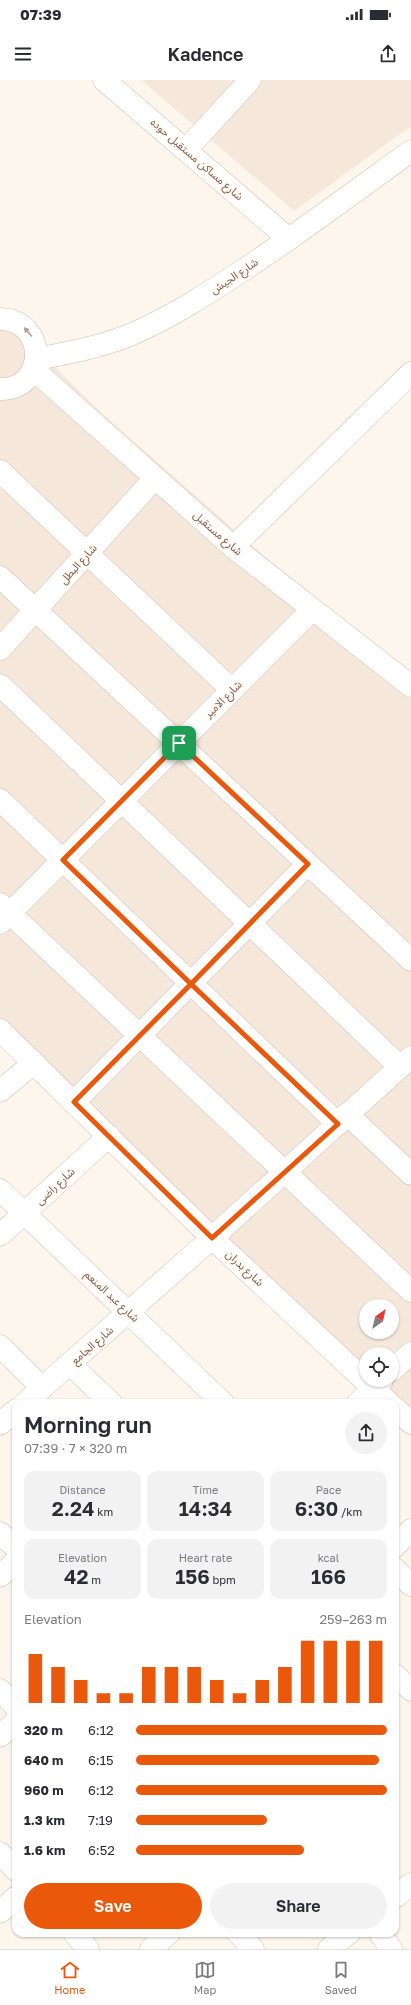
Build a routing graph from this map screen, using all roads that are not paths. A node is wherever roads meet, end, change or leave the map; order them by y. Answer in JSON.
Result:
{"nodes":[{"id":1,"x":104,"y":80,"type":"edge"},
{"id":2,"x":250,"y":80,"type":"edge"},
{"id":3,"x":186,"y":150,"type":"junction"},
{"id":4,"x":411,"y":151,"type":"edge"},
{"id":5,"x":290,"y":239,"type":"junction"},
{"id":6,"x":0,"y":319,"type":"edge"},
{"id":7,"x":35,"y":364,"type":"junction"},
{"id":8,"x":411,"y":373,"type":"edge"},
{"id":9,"x":0,"y":389,"type":"edge"},
{"id":10,"x":0,"y":471,"type":"edge"},
{"id":11,"x":155,"y":478,"type":"junction"},
{"id":12,"x":233,"y":547,"type":"junction"},
{"id":13,"x":87,"y":553,"type":"junction"},
{"id":14,"x":0,"y":578,"type":"edge"},
{"id":15,"x":35,"y":610,"type":"junction"},
{"id":16,"x":312,"y":610,"type":"junction"},
{"id":17,"x":0,"y":649,"type":"edge"},
{"id":18,"x":0,"y":685,"type":"edge"},
{"id":19,"x":411,"y":686,"type":"edge"},
{"id":20,"x":232,"y":690,"type":"junction"},
{"id":21,"x":179,"y":743,"type":"junction"},
{"id":22,"x":0,"y":800,"type":"edge"},
{"id":23,"x":121,"y":801,"type":"junction"},
{"id":24,"x":63,"y":860,"type":"junction"},
{"id":25,"x":308,"y":864,"type":"junction"},
{"id":26,"x":3,"y":914,"type":"edge"},
{"id":27,"x":250,"y":924,"type":"junction"},
{"id":28,"x":411,"y":960,"type":"edge"},
{"id":29,"x":191,"y":984,"type":"junction"},
{"id":30,"x":0,"y":1030,"type":"edge"},
{"id":31,"x":140,"y":1035,"type":"junction"},
{"id":32,"x":405,"y":1062,"type":"edge"},
{"id":33,"x":34,"y":1063,"type":"junction"},
{"id":34,"x":0,"y":1091,"type":"edge"},
{"id":35,"x":74,"y":1102,"type":"junction"},
{"id":36,"x":342,"y":1119,"type":"junction"},
{"id":37,"x":109,"y":1136,"type":"junction"},
{"id":38,"x":285,"y":1172,"type":"junction"},
{"id":39,"x":411,"y":1174,"type":"edge"},
{"id":40,"x":0,"y":1190,"type":"edge"},
{"id":41,"x":24,"y":1214,"type":"junction"},
{"id":42,"x":0,"y":1235,"type":"edge"},
{"id":43,"x":212,"y":1238,"type":"junction"},
{"id":44,"x":411,"y":1291,"type":"edge"},
{"id":45,"x":129,"y":1312,"type":"junction"},
{"id":46,"x":0,"y":1346,"type":"edge"},
{"id":47,"x":411,"y":1353,"type":"edge"},
{"id":48,"x":70,"y":1364,"type":"junction"},
{"id":49,"x":399,"y":1364,"type":"edge"},
{"id":50,"x":359,"y":1368,"type":"edge"},
{"id":51,"x":374,"y":1387,"type":"edge"},
{"id":52,"x":379,"y":1387,"type":"edge"},
{"id":53,"x":42,"y":1388,"type":"junction"},
{"id":54,"x":30,"y":1399,"type":"edge"},
{"id":55,"x":107,"y":1399,"type":"edge"},
{"id":56,"x":219,"y":1399,"type":"edge"},
{"id":57,"x":362,"y":1399,"type":"edge"},
{"id":58,"x":386,"y":1399,"type":"edge"},
{"id":59,"x":399,"y":1412,"type":"edge"},
{"id":60,"x":12,"y":1414,"type":"edge"},
{"id":61,"x":411,"y":1423,"type":"edge"},
{"id":62,"x":0,"y":1424,"type":"edge"},
{"id":63,"x":411,"y":1530,"type":"edge"},
{"id":64,"x":0,"y":1533,"type":"edge"},
{"id":65,"x":399,"y":1542,"type":"edge"},
{"id":66,"x":12,"y":1544,"type":"edge"},
{"id":67,"x":12,"y":1565,"type":"edge"},
{"id":68,"x":399,"y":1573,"type":"edge"},
{"id":69,"x":0,"y":1576,"type":"edge"},
{"id":70,"x":411,"y":1585,"type":"edge"},
{"id":71,"x":399,"y":1679,"type":"edge"},
{"id":72,"x":0,"y":1690,"type":"edge"},
{"id":73,"x":411,"y":1690,"type":"edge"},
{"id":74,"x":12,"y":1703,"type":"edge"},
{"id":75,"x":12,"y":1725,"type":"edge"},
{"id":76,"x":0,"y":1736,"type":"edge"},
{"id":77,"x":0,"y":1853,"type":"edge"},
{"id":78,"x":12,"y":1866,"type":"edge"},
{"id":79,"x":411,"y":1884,"type":"edge"},
{"id":80,"x":399,"y":1893,"type":"edge"},
{"id":81,"x":12,"y":1901,"type":"edge"},
{"id":82,"x":0,"y":1912,"type":"edge"},
{"id":83,"x":78,"y":1937,"type":"edge"},
{"id":84,"x":164,"y":1937,"type":"edge"},
{"id":85,"x":242,"y":1937,"type":"edge"},
{"id":86,"x":344,"y":1937,"type":"edge"},
{"id":87,"x":383,"y":1937,"type":"edge"},
{"id":88,"x":88,"y":1949,"type":"edge"},
{"id":89,"x":151,"y":1949,"type":"edge"},
{"id":90,"x":253,"y":1949,"type":"edge"},
{"id":91,"x":329,"y":1949,"type":"edge"},
{"id":92,"x":391,"y":1949,"type":"edge"}],
"edges":[{"from":1,"to":3,"type":"street","name":"شارع مساكن مستقبل حوده"},
{"from":2,"to":3,"type":"street"},
{"from":3,"to":5,"type":"street","name":"شارع مساكن مستقبل حوده"},
{"from":4,"to":5,"type":"street","name":"شارع الجيش"},
{"from":5,"to":7,"type":"street","name":"شارع الجيش"},
{"from":7,"to":6,"type":"street","one_way":true},
{"from":7,"to":9,"type":"street"},
{"from":7,"to":11,"type":"street","name":"شارع مستقبل"},
{"from":8,"to":12,"type":"street"},
{"from":10,"to":13,"type":"street"},
{"from":11,"to":12,"type":"street","name":"شارع مستقبل"},
{"from":11,"to":13,"type":"street","name":"شارع البطل"},
{"from":12,"to":16,"type":"street","name":"شارع مستقبل"},
{"from":13,"to":15,"type":"street","name":"شارع البطل"},
{"from":13,"to":20,"type":"street"},
{"from":14,"to":15,"type":"street"},
{"from":15,"to":17,"type":"street","name":"شارع البطل"},
{"from":15,"to":21,"type":"street"},
{"from":16,"to":19,"type":"street","name":"شارع مستقبل"},
{"from":16,"to":20,"type":"street","name":"شارع الامير"},
{"from":18,"to":23,"type":"street"},
{"from":20,"to":21,"type":"street","name":"شارع الامير"},
{"from":21,"to":23,"type":"street","name":"شارع الامير"},
{"from":21,"to":25,"type":"street"},
{"from":22,"to":24,"type":"street"},
{"from":23,"to":24,"type":"street","name":"شارع الامير"},
{"from":23,"to":27,"type":"street"},
{"from":24,"to":26,"type":"street","name":"شارع الامير"},
{"from":24,"to":29,"type":"street"},
{"from":25,"to":27,"type":"street"},
{"from":25,"to":28,"type":"street"},
{"from":26,"to":31,"type":"street"},
{"from":27,"to":29,"type":"street"},
{"from":27,"to":32,"type":"street"},
{"from":29,"to":31,"type":"street"},
{"from":29,"to":36,"type":"street"},
{"from":30,"to":33,"type":"street","name":"شارع بدران"},
{"from":31,"to":35,"type":"street"},
{"from":31,"to":38,"type":"street"},
{"from":32,"to":36,"type":"street","name":"شارع الجامع"},
{"from":33,"to":34,"type":"street"},
{"from":33,"to":35,"type":"street","name":"شارع بدران"},
{"from":35,"to":37,"type":"street","name":"شارع بدران"},
{"from":36,"to":38,"type":"street","name":"شارع الجامع"},
{"from":36,"to":39,"type":"street"},
{"from":37,"to":41,"type":"street","name":"شارع راضى"},
{"from":37,"to":43,"type":"street","name":"شارع بدران"},
{"from":38,"to":43,"type":"street","name":"شارع الجامع"},
{"from":38,"to":44,"type":"street"},
{"from":40,"to":41,"type":"street","name":"شارع عبد المنعم"},
{"from":41,"to":42,"type":"street","name":"شارع راضى"},
{"from":41,"to":45,"type":"street","name":"شارع عبد المنعم"},
{"from":43,"to":45,"type":"street","name":"شارع الجامع"},
{"from":43,"to":50,"type":"street","name":"شارع بدران"},
{"from":45,"to":48,"type":"street","name":"شارع الجامع"},
{"from":45,"to":56,"type":"street","name":"شارع عبد المنعم"},
{"from":46,"to":53,"type":"street"},
{"from":47,"to":49,"type":"street"},
{"from":48,"to":53,"type":"street","name":"شارع الجامع"},
{"from":48,"to":55,"type":"street"},
{"from":51,"to":57,"type":"street"},
{"from":52,"to":58,"type":"street","name":"شارع بدران"},
{"from":53,"to":54,"type":"street","name":"شارع الجامع"},
{"from":59,"to":61,"type":"street"},
{"from":60,"to":62,"type":"street"},
{"from":63,"to":65,"type":"street"},
{"from":64,"to":66,"type":"street"},
{"from":67,"to":69,"type":"street"},
{"from":68,"to":70,"type":"street"},
{"from":71,"to":73,"type":"street"},
{"from":72,"to":74,"type":"street"},
{"from":75,"to":76,"type":"street"},
{"from":77,"to":78,"type":"street"},
{"from":79,"to":80,"type":"street"},
{"from":81,"to":82,"type":"street"},
{"from":83,"to":88,"type":"street"},
{"from":84,"to":89,"type":"street"},
{"from":85,"to":90,"type":"street"},
{"from":86,"to":91,"type":"street"},
{"from":87,"to":92,"type":"street"}]}
